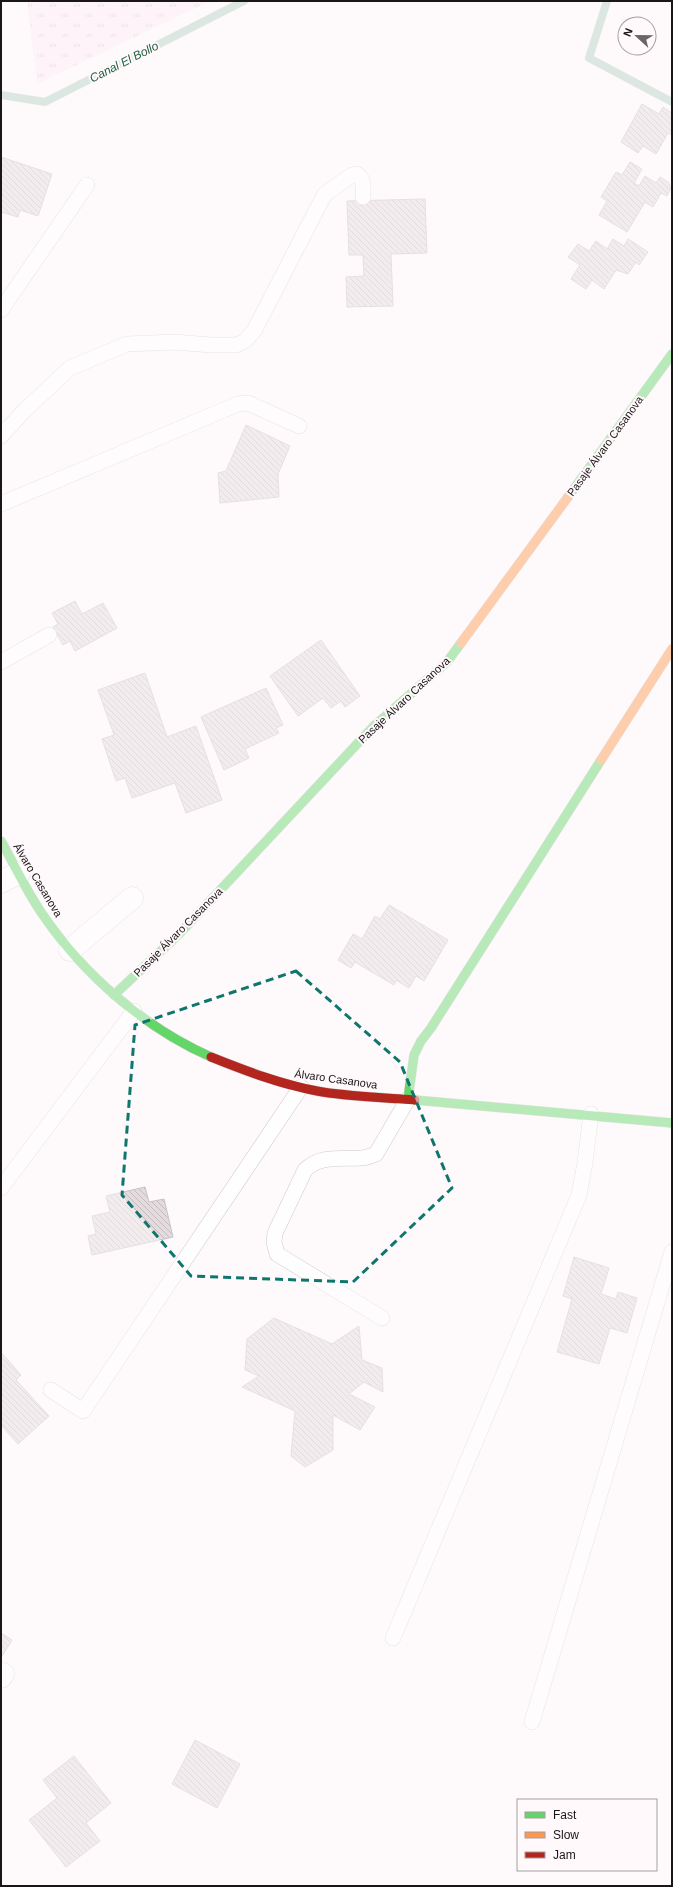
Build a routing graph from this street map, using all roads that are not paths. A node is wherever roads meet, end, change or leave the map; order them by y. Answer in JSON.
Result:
{"nodes":[{"id":1,"x":87,"y":185,"type":"dead end"},
{"id":2,"x":363,"y":197,"type":"dead end"},
{"id":3,"x":1,"y":310,"type":"edge"},
{"id":4,"x":672,"y":354,"type":"edge"},
{"id":5,"x":298,"y":426,"type":"dead end"},
{"id":6,"x":1,"y":436,"type":"edge"},
{"id":7,"x":1,"y":504,"type":"edge"},
{"id":8,"x":49,"y":635,"type":"dead end"},
{"id":9,"x":672,"y":649,"type":"edge"},
{"id":10,"x":1,"y":662,"type":"edge"},
{"id":11,"x":1,"y":841,"type":"edge"},
{"id":12,"x":10,"y":877,"type":"edge"},
{"id":13,"x":132,"y":898,"type":"dead end"},
{"id":14,"x":70,"y":950,"type":"junction"},
{"id":15,"x":114,"y":995,"type":"junction"},
{"id":16,"x":134,"y":1011,"type":"junction"},
{"id":17,"x":301,"y":1088,"type":"junction"},
{"id":18,"x":408,"y":1099,"type":"junction"},
{"id":19,"x":591,"y":1114,"type":"junction"},
{"id":20,"x":672,"y":1123,"type":"edge"},
{"id":21,"x":1,"y":1188,"type":"edge"},
{"id":22,"x":672,"y":1252,"type":"edge"},
{"id":23,"x":382,"y":1318,"type":"dead end"},
{"id":24,"x":51,"y":1390,"type":"dead end"},
{"id":25,"x":393,"y":1638,"type":"dead end"},
{"id":26,"x":532,"y":1722,"type":"dead end"}],
"edges":[{"from":1,"to":3,"type":"lane"},
{"from":2,"to":6,"type":"lane"},
{"from":4,"to":15,"type":"street","name":"Pasaje Álvaro Casanova"},
{"from":5,"to":7,"type":"lane"},
{"from":8,"to":10,"type":"lane"},
{"from":9,"to":18,"type":"street"},
{"from":11,"to":12,"type":"street","name":"Álvaro Casanova"},
{"from":12,"to":14,"type":"street","name":"Álvaro Casanova"},
{"from":13,"to":14,"type":"street"},
{"from":14,"to":15,"type":"street","name":"Álvaro Casanova"},
{"from":15,"to":16,"type":"street","name":"Álvaro Casanova"},
{"from":16,"to":17,"type":"street","name":"Álvaro Casanova"},
{"from":16,"to":21,"type":"lane"},
{"from":17,"to":18,"type":"street","name":"Álvaro Casanova"},
{"from":17,"to":24,"type":"lane"},
{"from":18,"to":19,"type":"street","name":"Álvaro Casanova"},
{"from":18,"to":23,"type":"lane"},
{"from":19,"to":20,"type":"street","name":"Álvaro Casanova"},
{"from":19,"to":25,"type":"lane"},
{"from":22,"to":26,"type":"lane"}]}
